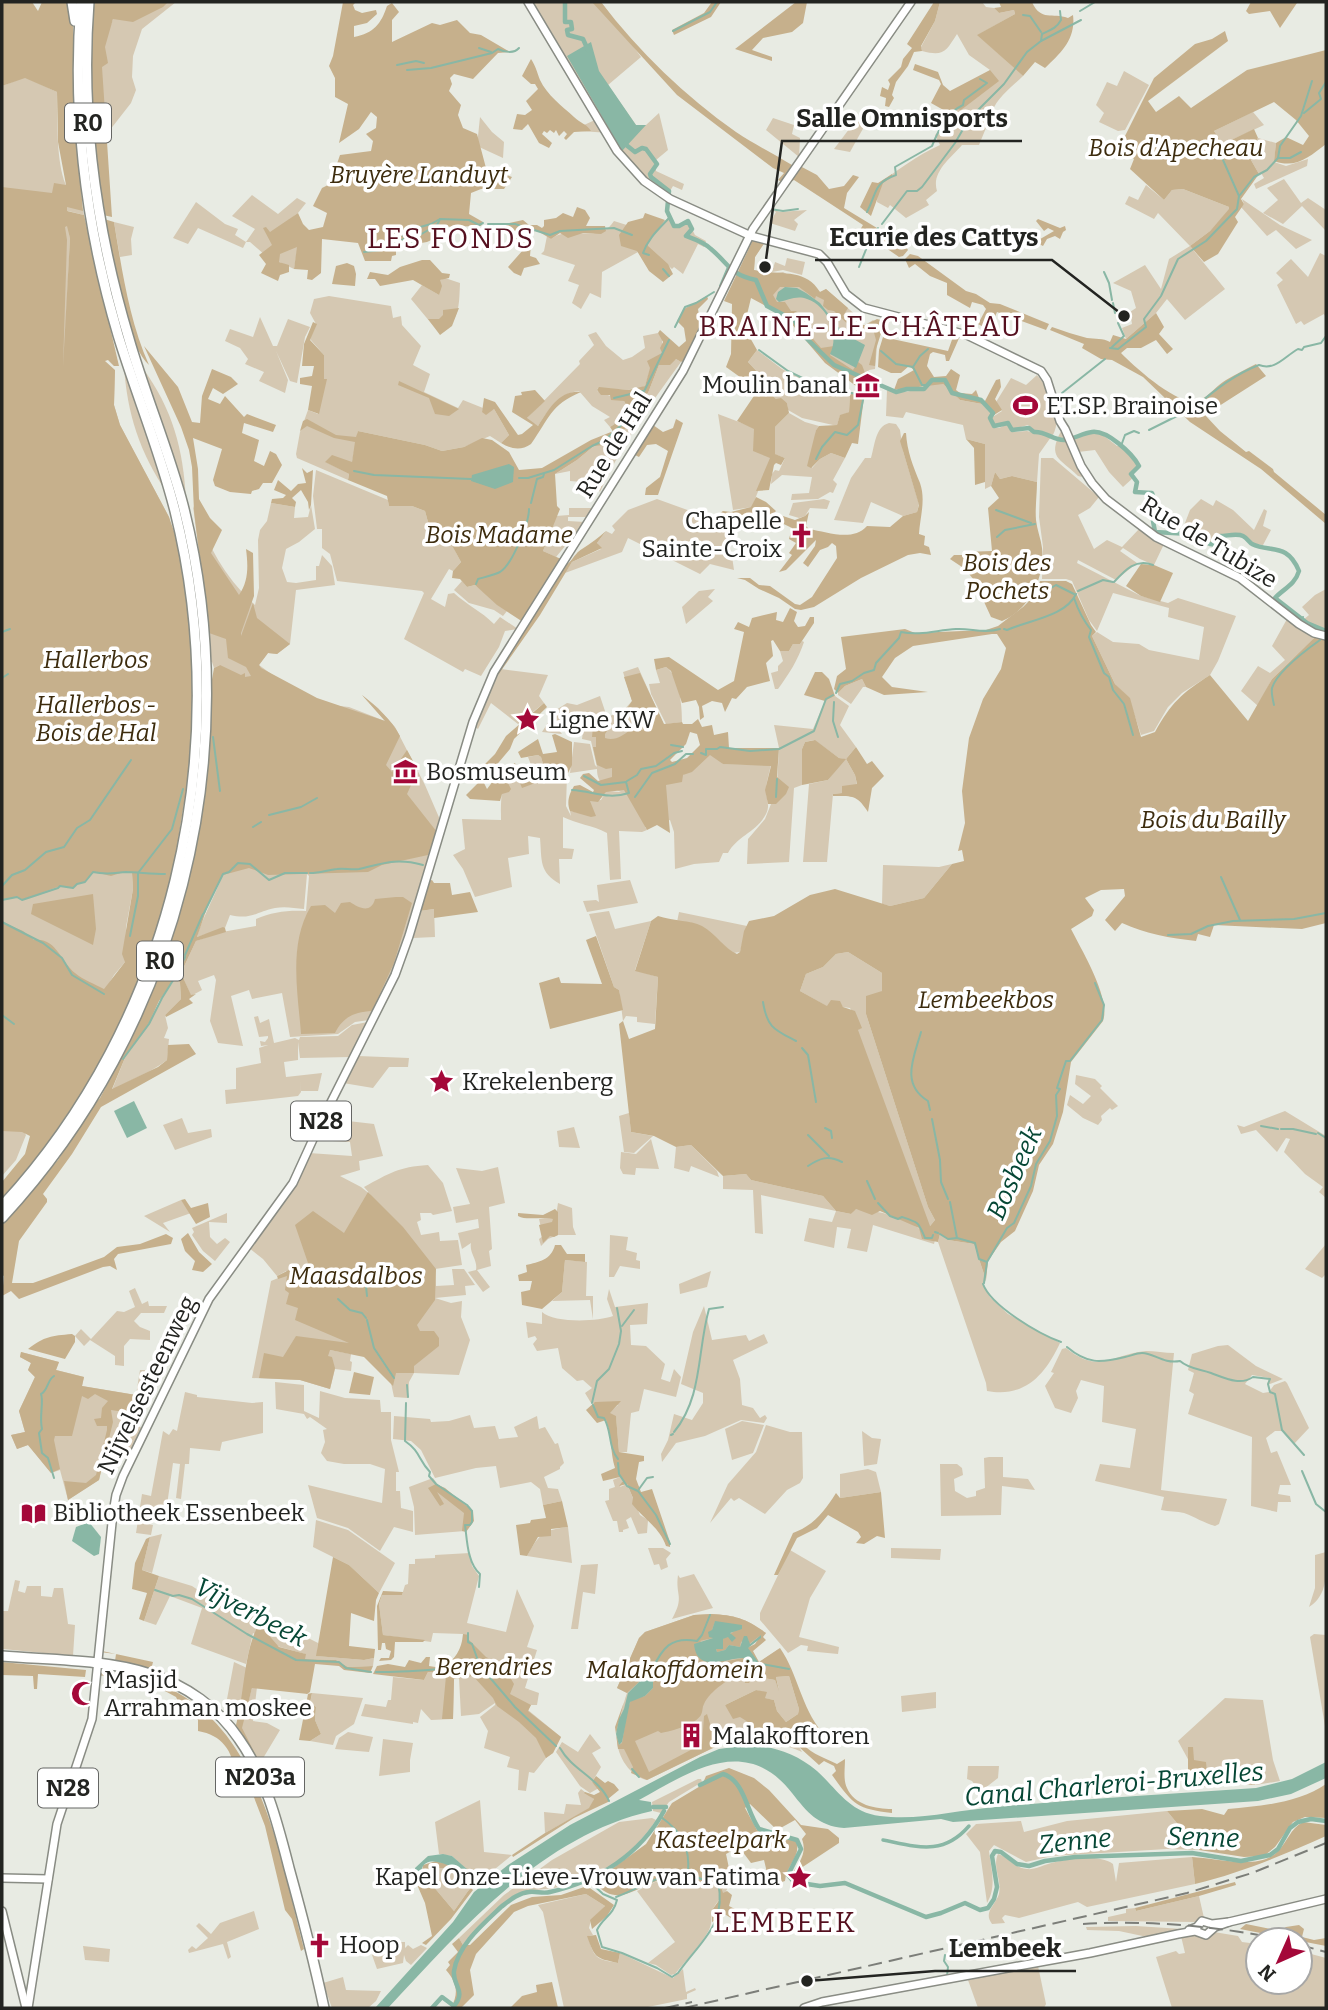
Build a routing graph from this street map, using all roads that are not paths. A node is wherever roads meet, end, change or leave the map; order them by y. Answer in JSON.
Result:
{"nodes":[{"id":1,"x":72,"y":2,"type":"edge"},
{"id":2,"x":81,"y":2,"type":"edge"},
{"id":3,"x":89,"y":2,"type":"edge"},
{"id":4,"x":528,"y":2,"type":"edge"},
{"id":5,"x":911,"y":2,"type":"edge"},
{"id":6,"x":78,"y":33,"type":"junction"},
{"id":7,"x":751,"y":236,"type":"junction"},
{"id":8,"x":1326,"y":636,"type":"edge"},
{"id":9,"x":442,"y":825,"type":"joint"},
{"id":10,"x":2,"y":1206,"type":"edge"},
{"id":11,"x":2,"y":1218,"type":"edge"},
{"id":12,"x":2,"y":1658,"type":"edge"},
{"id":13,"x":97,"y":1667,"type":"junction"},
{"id":14,"x":2,"y":1878,"type":"edge"},
{"id":15,"x":48,"y":1879,"type":"junction"},
{"id":16,"x":1326,"y":1899,"type":"edge"},
{"id":17,"x":2,"y":1911,"type":"edge"},
{"id":18,"x":1210,"y":1926,"type":"junction"},
{"id":19,"x":1197,"y":1929,"type":"junction"},
{"id":20,"x":27,"y":2007,"type":"edge"},
{"id":21,"x":322,"y":2008,"type":"edge"},
{"id":22,"x":804,"y":2008,"type":"edge"}],
"edges":[{"from":1,"to":6,"type":"highway"},
{"from":2,"to":6,"type":"highway","number":"R0"},
{"from":3,"to":11,"type":"highway","number":"R0"},
{"from":4,"to":7,"type":"main road"},
{"from":5,"to":7,"type":"main road","number":"N28"},
{"from":6,"to":10,"type":"highway","number":"R0"},
{"from":7,"to":8,"type":"main road","name":"Rue de Tubize"},
{"from":7,"to":9,"type":"main road","name":"Rue de Hal","number":"N28"},
{"from":9,"to":13,"type":"main road","name":"Nijvelsesteenweg","number":"N28"},
{"from":12,"to":13,"type":"highway","number":"N203a"},
{"from":13,"to":15,"type":"main road","name":"Nijvelsesteenweg","number":"N28"},
{"from":13,"to":21,"type":"highway","number":"N203a"},
{"from":14,"to":15,"type":"main road"},
{"from":15,"to":20,"type":"main road","name":"Nijvelsesteenweg","number":"N28"},
{"from":16,"to":18,"type":"main road"},
{"from":17,"to":20,"type":"main road","number":"N28"},
{"from":18,"to":19,"type":"main road"},
{"from":18,"to":19,"type":"main road"},
{"from":19,"to":22,"type":"main road"}]}
